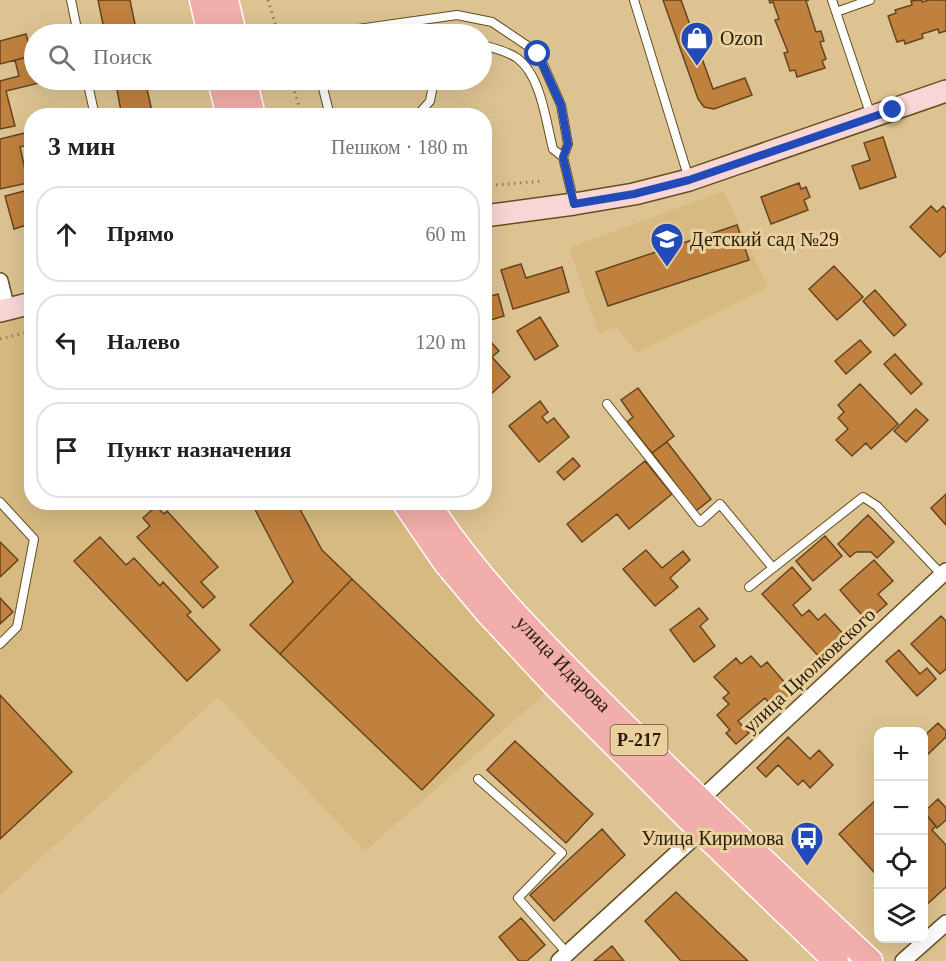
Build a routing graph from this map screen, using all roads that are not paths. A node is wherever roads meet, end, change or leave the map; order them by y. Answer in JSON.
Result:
{"nodes":[{"id":1,"x":70,"y":0,"type":"edge"},
{"id":2,"x":202,"y":0,"type":"edge"},
{"id":3,"x":226,"y":0,"type":"edge"},
{"id":4,"x":634,"y":0,"type":"edge"},
{"id":5,"x":832,"y":0,"type":"edge"},
{"id":6,"x":870,"y":0,"type":"edge"},
{"id":7,"x":836,"y":12,"type":"junction"},
{"id":8,"x":76,"y":24,"type":"edge"},
{"id":9,"x":208,"y":24,"type":"edge"},
{"id":10,"x":232,"y":24,"type":"edge"},
{"id":11,"x":393,"y":24,"type":"edge"},
{"id":12,"x":492,"y":48,"type":"edge"},
{"id":13,"x":89,"y":90,"type":"edge"},
{"id":14,"x":222,"y":90,"type":"edge"},
{"id":15,"x":246,"y":90,"type":"edge"},
{"id":16,"x":324,"y":90,"type":"edge"},
{"id":17,"x":432,"y":90,"type":"edge"},
{"id":18,"x":946,"y":91,"type":"edge"},
{"id":19,"x":93,"y":108,"type":"edge"},
{"id":20,"x":227,"y":108,"type":"edge"},
{"id":21,"x":251,"y":108,"type":"edge"},
{"id":22,"x":328,"y":108,"type":"edge"},
{"id":23,"x":424,"y":108,"type":"edge"},
{"id":24,"x":872,"y":117,"type":"junction"},
{"id":25,"x":563,"y":157,"type":"junction"},
{"id":26,"x":689,"y":180,"type":"junction"},
{"id":27,"x":574,"y":204,"type":"junction"},
{"id":28,"x":492,"y":215,"type":"edge"},
{"id":29,"x":0,"y":281,"type":"edge"},
{"id":30,"x":24,"y":305,"type":"edge"},
{"id":31,"x":3,"y":310,"type":"edge"},
{"id":32,"x":606,"y":404,"type":"dead end"},
{"id":33,"x":0,"y":502,"type":"edge"},
{"id":34,"x":410,"y":510,"type":"edge"},
{"id":35,"x":433,"y":510,"type":"edge"},
{"id":36,"x":773,"y":568,"type":"junction"},
{"id":37,"x":944,"y":573,"type":"edge"},
{"id":38,"x":749,"y":587,"type":"dead end"},
{"id":39,"x":0,"y":644,"type":"edge"},
{"id":40,"x":478,"y":779,"type":"dead end"},
{"id":41,"x":701,"y":799,"type":"junction"},
{"id":42,"x":701,"y":831,"type":"junction"},
{"id":43,"x":946,"y":923,"type":"edge"},
{"id":44,"x":563,"y":957,"type":"edge"},
{"id":45,"x":836,"y":961,"type":"edge"},
{"id":46,"x":870,"y":961,"type":"edge"},
{"id":47,"x":903,"y":961,"type":"edge"}],
"edges":[{"from":1,"to":8,"type":"lane"},
{"from":2,"to":9,"type":"main road"},
{"from":3,"to":10,"type":"main road"},
{"from":4,"to":26,"type":"lane"},
{"from":5,"to":7,"type":"lane"},
{"from":6,"to":7,"type":"lane"},
{"from":7,"to":24,"type":"lane"},
{"from":11,"to":25,"type":"lane"},
{"from":12,"to":25,"type":"lane"},
{"from":13,"to":19,"type":"lane"},
{"from":14,"to":20,"type":"main road"},
{"from":15,"to":21,"type":"main road"},
{"from":16,"to":22,"type":"lane"},
{"from":17,"to":23,"type":"lane"},
{"from":18,"to":24,"type":"main road"},
{"from":24,"to":26,"type":"main road"},
{"from":25,"to":27,"type":"lane"},
{"from":26,"to":27,"type":"main road"},
{"from":27,"to":28,"type":"main road"},
{"from":29,"to":31,"type":"street"},
{"from":30,"to":31,"type":"main road"},
{"from":32,"to":36,"type":"lane"},
{"from":33,"to":39,"type":"lane"},
{"from":34,"to":42,"type":"main road","name":"улица Идарова"},
{"from":35,"to":41,"type":"main road","name":"улица Идарова","number":"Р-217"},
{"from":36,"to":37,"type":"lane"},
{"from":36,"to":38,"type":"lane"},
{"from":37,"to":41,"type":"street","name":"улица Циолковского"},
{"from":40,"to":44,"type":"lane"},
{"from":41,"to":46,"type":"main road","name":"улица Идарова","number":"Р-217"},
{"from":42,"to":44,"type":"street"},
{"from":42,"to":45,"type":"main road","name":"улица Идарова"},
{"from":43,"to":47,"type":"street"}]}
